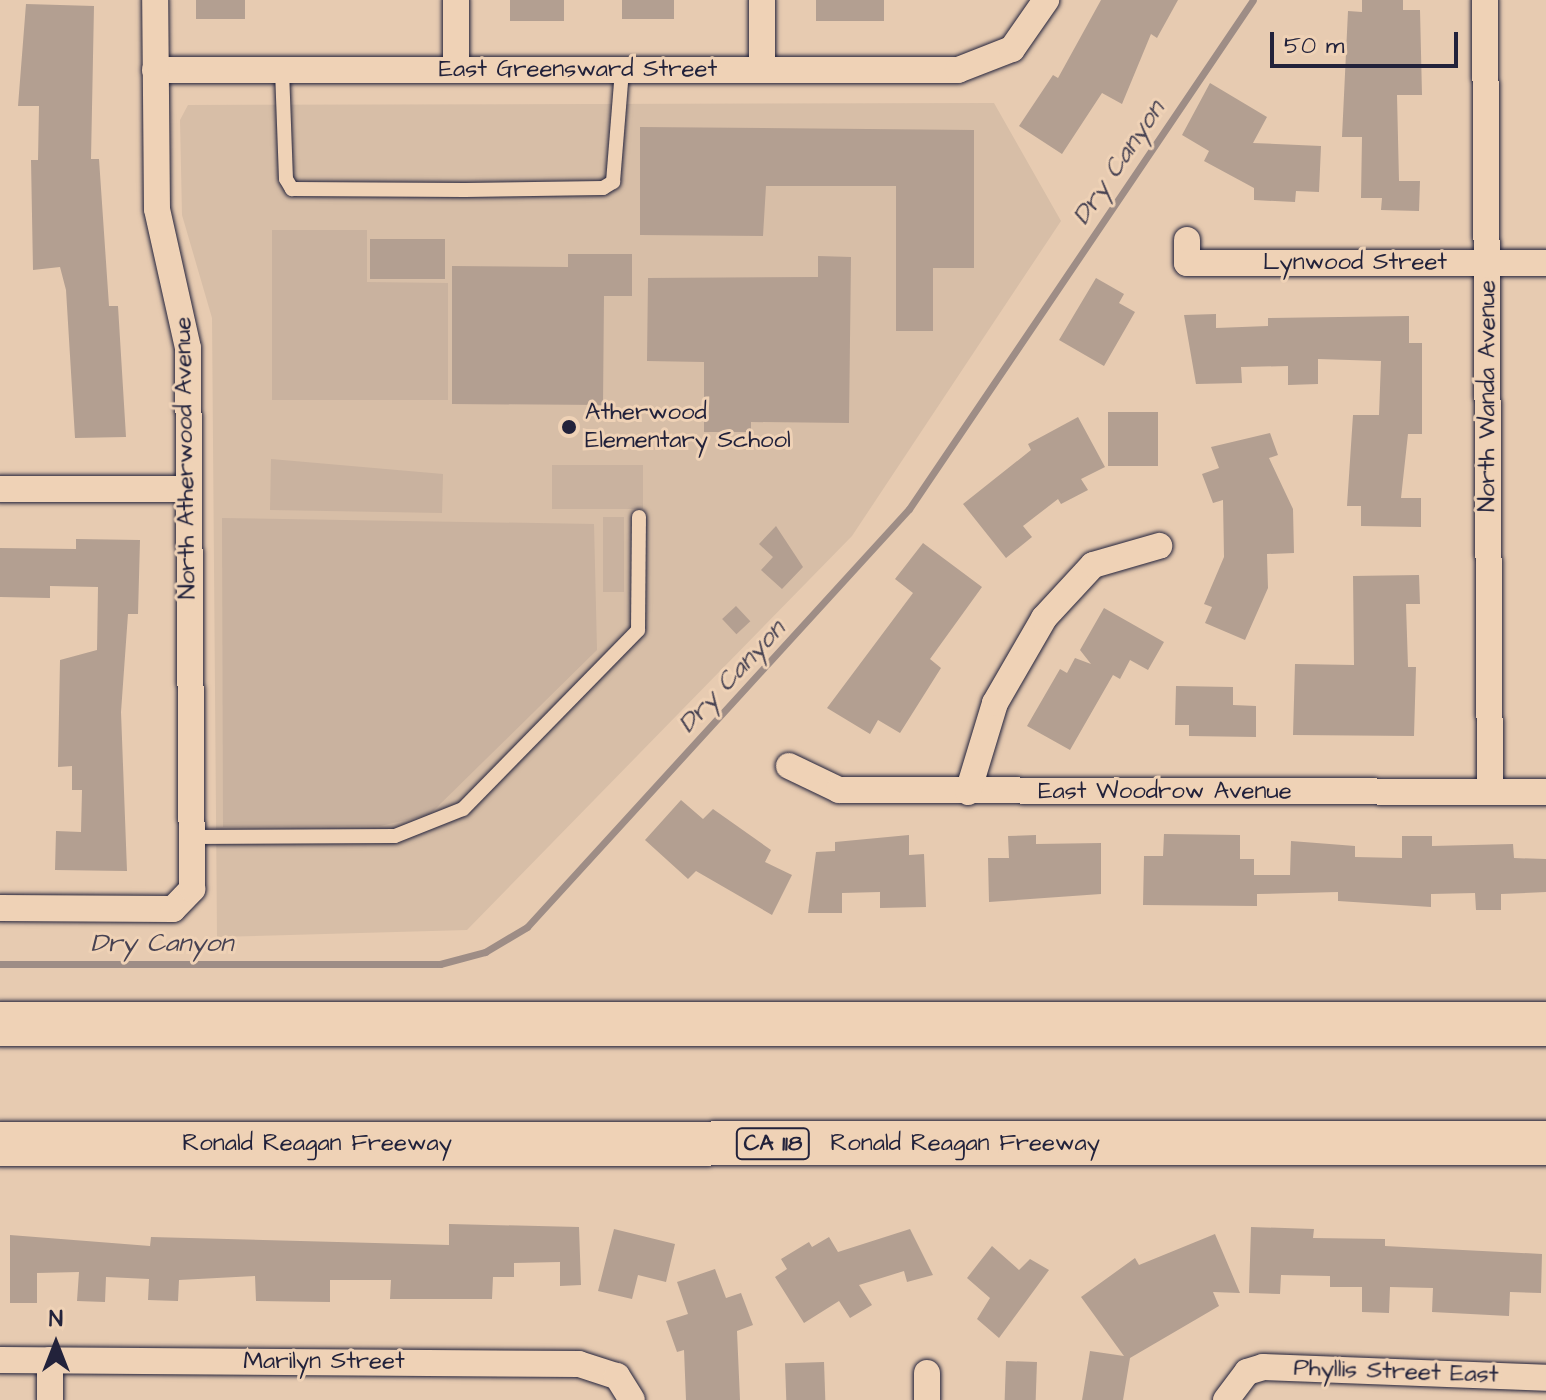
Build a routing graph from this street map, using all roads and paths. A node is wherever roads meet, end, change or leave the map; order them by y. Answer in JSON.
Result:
{"nodes":[{"id":1,"x":155,"y":0,"type":"edge"},
{"id":2,"x":456,"y":0,"type":"edge"},
{"id":3,"x":762,"y":0,"type":"edge"},
{"id":4,"x":1046,"y":0,"type":"edge"},
{"id":5,"x":1485,"y":0,"type":"edge"},
{"id":6,"x":155,"y":70,"type":"junction"},
{"id":7,"x":282,"y":70,"type":"junction"},
{"id":8,"x":456,"y":70,"type":"junction"},
{"id":9,"x":622,"y":70,"type":"junction"},
{"id":10,"x":762,"y":70,"type":"junction"},
{"id":11,"x":1187,"y":240,"type":"dead end"},
{"id":12,"x":1488,"y":263,"type":"junction"},
{"id":13,"x":1546,"y":263,"type":"edge"},
{"id":14,"x":0,"y":489,"type":"edge"},
{"id":15,"x":189,"y":489,"type":"junction"},
{"id":16,"x":639,"y":517,"type":"dead end"},
{"id":17,"x":1159,"y":546,"type":"dead end"},
{"id":18,"x":789,"y":766,"type":"dead end"},
{"id":19,"x":968,"y":792,"type":"junction"},
{"id":20,"x":1490,"y":792,"type":"junction"},
{"id":21,"x":1546,"y":792,"type":"edge"},
{"id":22,"x":192,"y":837,"type":"junction"},
{"id":23,"x":0,"y":908,"type":"edge"},
{"id":24,"x":0,"y":1024,"type":"edge"},
{"id":25,"x":1546,"y":1024,"type":"edge"},
{"id":26,"x":1546,"y":1143,"type":"edge"},
{"id":27,"x":0,"y":1144,"type":"edge"},
{"id":28,"x":0,"y":1360,"type":"edge"},
{"id":29,"x":50,"y":1360,"type":"junction"},
{"id":30,"x":927,"y":1373,"type":"dead end"},
{"id":31,"x":1546,"y":1378,"type":"edge"},
{"id":32,"x":50,"y":1400,"type":"edge"},
{"id":33,"x":632,"y":1400,"type":"edge"},
{"id":34,"x":927,"y":1400,"type":"edge"},
{"id":35,"x":1226,"y":1400,"type":"edge"}],
"edges":[{"from":1,"to":6,"type":"street","name":"North Atherwood Avenue"},
{"from":2,"to":8,"type":"street"},
{"from":3,"to":10,"type":"street"},
{"from":4,"to":10,"type":"street","name":"East Greensward Street"},
{"from":5,"to":12,"type":"street","name":"North Wanda Avenue"},
{"from":6,"to":7,"type":"street","name":"East Greensward Street"},
{"from":6,"to":15,"type":"street","name":"North Atherwood Avenue"},
{"from":7,"to":8,"type":"street","name":"East Greensward Street"},
{"from":7,"to":9,"type":"lane"},
{"from":8,"to":9,"type":"street","name":"East Greensward Street"},
{"from":9,"to":10,"type":"street","name":"East Greensward Street"},
{"from":11,"to":12,"type":"street","name":"Lynwood Street"},
{"from":12,"to":13,"type":"street","name":"Lynwood Street"},
{"from":12,"to":20,"type":"street","name":"North Wanda Avenue"},
{"from":14,"to":15,"type":"street"},
{"from":15,"to":22,"type":"street","name":"North Atherwood Avenue"},
{"from":16,"to":22,"type":"lane"},
{"from":17,"to":19,"type":"street"},
{"from":18,"to":19,"type":"street","name":"East Woodrow Avenue"},
{"from":19,"to":20,"type":"street","name":"East Woodrow Avenue"},
{"from":20,"to":21,"type":"street","name":"East Woodrow Avenue"},
{"from":22,"to":23,"type":"street","name":"North Atherwood Avenue"},
{"from":24,"to":25,"type":"highway"},
{"from":26,"to":27,"type":"highway","name":"Ronald Reagan Freeway","number":"CA 118"},
{"from":28,"to":29,"type":"street","name":"Marilyn Street"},
{"from":29,"to":32,"type":"street"},
{"from":29,"to":33,"type":"street","name":"Marilyn Street"},
{"from":30,"to":34,"type":"street"},
{"from":31,"to":35,"type":"street","name":"Phyllis Street East"}]}
